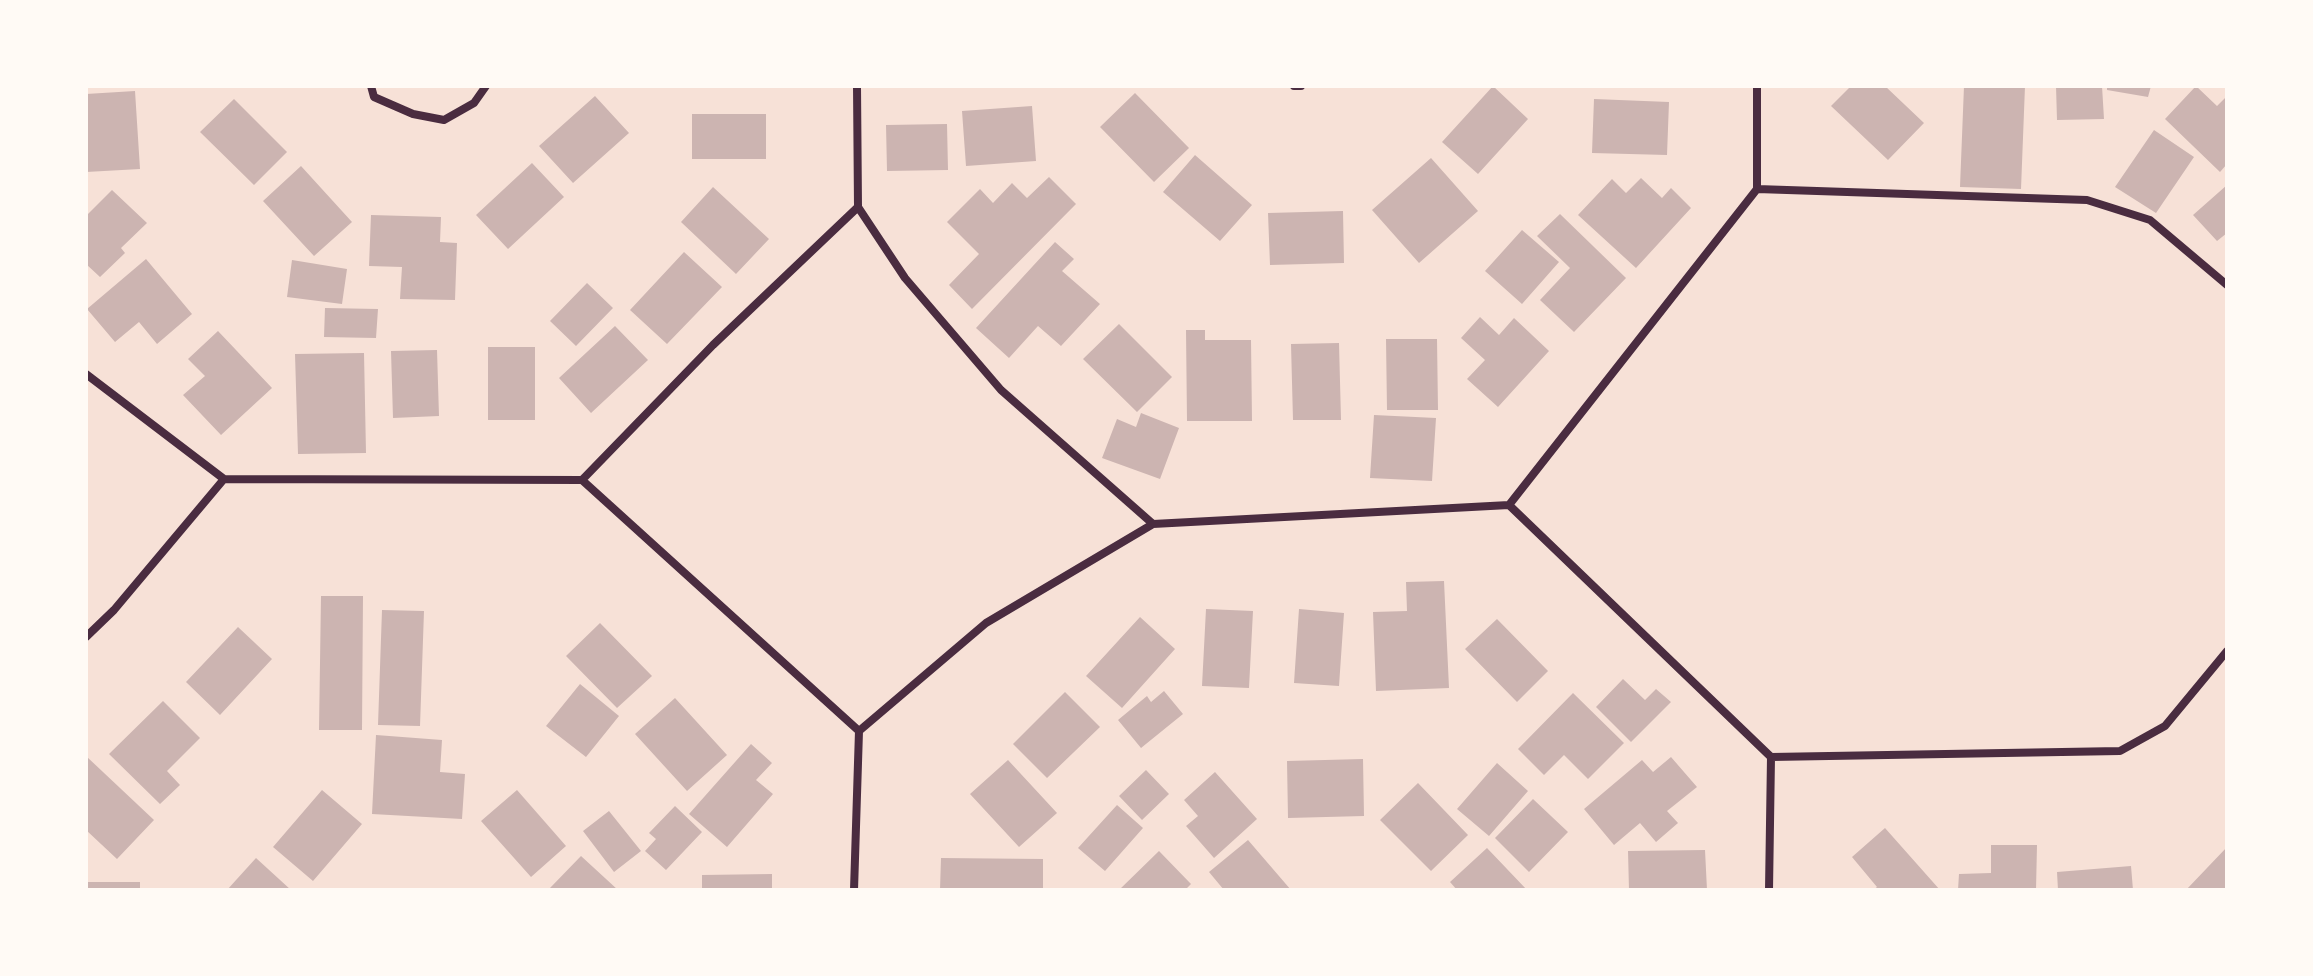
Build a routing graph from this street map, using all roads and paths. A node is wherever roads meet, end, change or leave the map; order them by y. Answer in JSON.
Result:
{"nodes":[{"id":1,"x":371,"y":86,"type":"edge"},
{"id":2,"x":486,"y":86,"type":"edge"},
{"id":3,"x":857,"y":86,"type":"edge"},
{"id":4,"x":1294,"y":86,"type":"edge"},
{"id":5,"x":1301,"y":86,"type":"edge"},
{"id":6,"x":1757,"y":86,"type":"edge"},
{"id":7,"x":1757,"y":189,"type":"junction"},
{"id":8,"x":858,"y":207,"type":"junction"},
{"id":9,"x":2227,"y":285,"type":"edge"},
{"id":10,"x":86,"y":374,"type":"edge"},
{"id":11,"x":224,"y":479,"type":"junction"},
{"id":12,"x":582,"y":480,"type":"junction"},
{"id":13,"x":1509,"y":505,"type":"junction"},
{"id":14,"x":1153,"y":524,"type":"junction"},
{"id":15,"x":86,"y":637,"type":"edge"},
{"id":16,"x":2227,"y":651,"type":"edge"},
{"id":17,"x":859,"y":731,"type":"junction"},
{"id":18,"x":1771,"y":757,"type":"junction"},
{"id":19,"x":854,"y":890,"type":"edge"},
{"id":20,"x":1769,"y":890,"type":"edge"}],
"edges":[{"from":1,"to":2,"type":"street"},
{"from":3,"to":8,"type":"street"},
{"from":4,"to":5,"type":"street"},
{"from":6,"to":7,"type":"street"},
{"from":7,"to":9,"type":"street"},
{"from":7,"to":13,"type":"street"},
{"from":8,"to":12,"type":"street"},
{"from":8,"to":14,"type":"street"},
{"from":10,"to":11,"type":"street"},
{"from":11,"to":12,"type":"street"},
{"from":11,"to":15,"type":"street"},
{"from":12,"to":17,"type":"street"},
{"from":13,"to":14,"type":"street"},
{"from":13,"to":18,"type":"street"},
{"from":14,"to":17,"type":"street"},
{"from":16,"to":18,"type":"street"},
{"from":17,"to":19,"type":"street"},
{"from":18,"to":20,"type":"street"}]}
